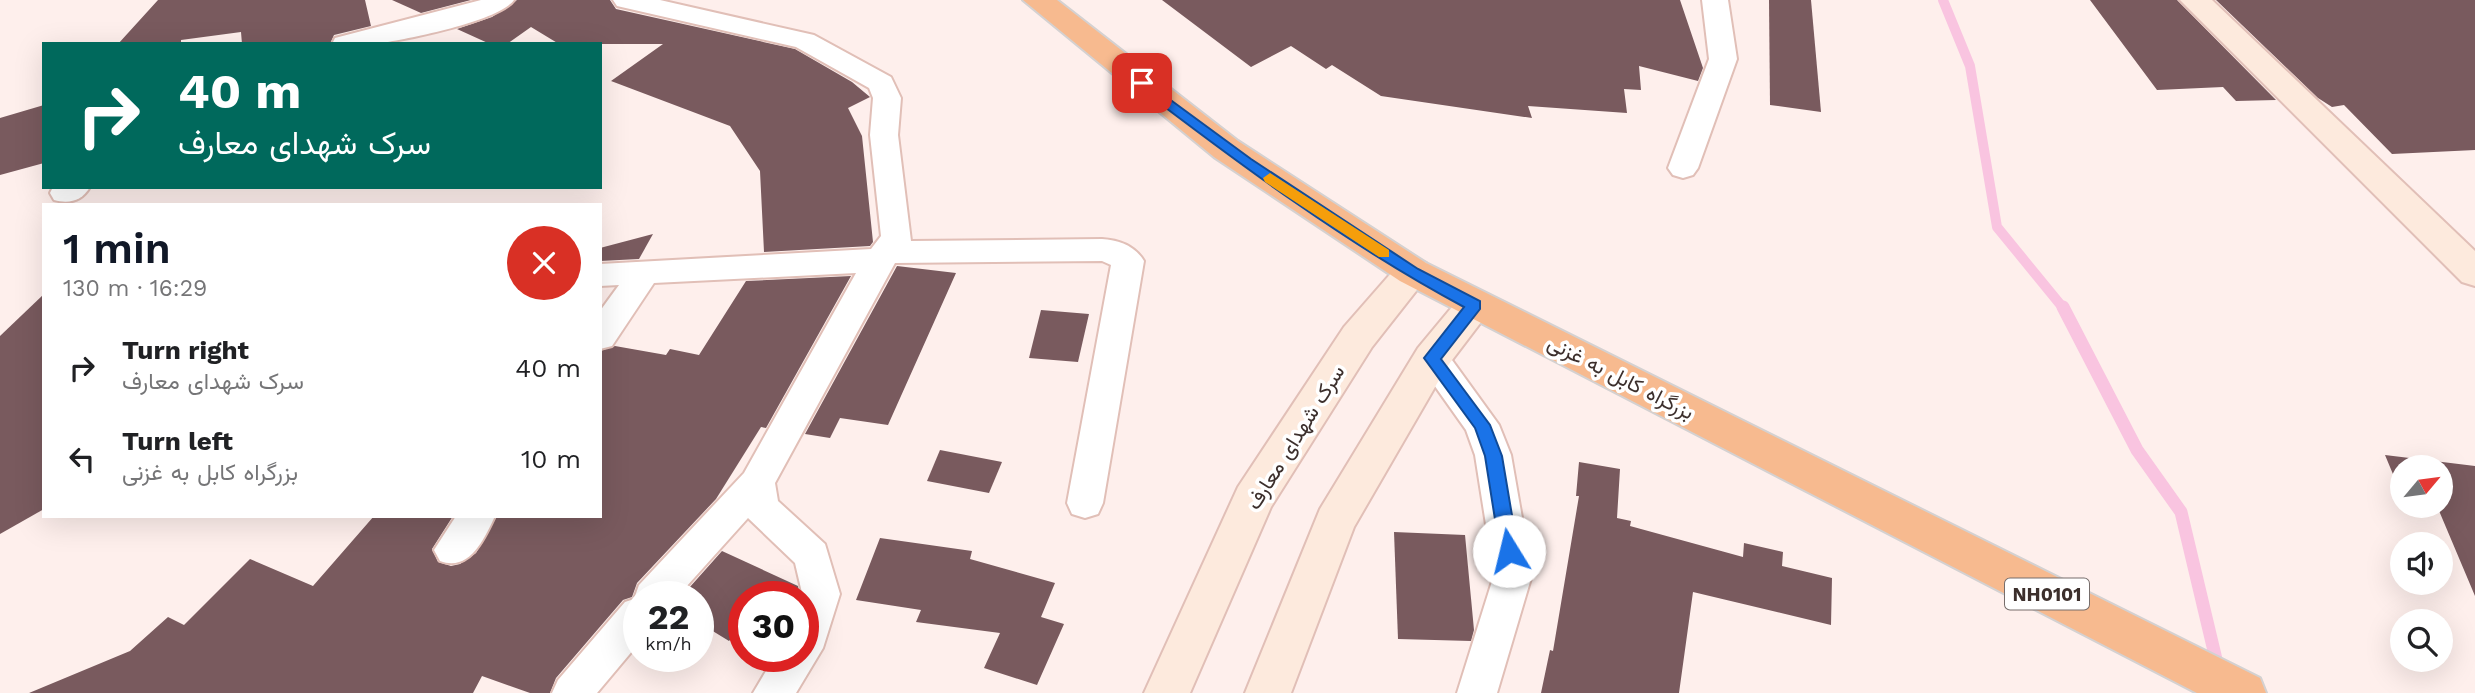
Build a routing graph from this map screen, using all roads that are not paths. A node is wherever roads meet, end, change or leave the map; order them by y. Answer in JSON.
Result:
{"nodes":[{"id":1,"x":500,"y":0,"type":"edge"},
{"id":2,"x":626,"y":0,"type":"edge"},
{"id":3,"x":1038,"y":0,"type":"edge"},
{"id":4,"x":1714,"y":0,"type":"edge"},
{"id":5,"x":2195,"y":0,"type":"edge"},
{"id":6,"x":353,"y":42,"type":"edge"},
{"id":7,"x":1683,"y":168,"type":"dead end"},
{"id":8,"x":883,"y":256,"type":"junction"},
{"id":9,"x":646,"y":271,"type":"junction"},
{"id":10,"x":1413,"y":272,"type":"junction"},
{"id":11,"x":2475,"y":273,"type":"edge"},
{"id":12,"x":602,"y":275,"type":"edge"},
{"id":13,"x":1475,"y":305,"type":"junction"},
{"id":14,"x":602,"y":334,"type":"edge"},
{"id":15,"x":1432,"y":358,"type":"junction"},
{"id":16,"x":757,"y":483,"type":"junction"},
{"id":17,"x":1085,"y":503,"type":"dead end"},
{"id":18,"x":476,"y":518,"type":"edge"},
{"id":19,"x":453,"y":550,"type":"dead end"},
{"id":20,"x":668,"y":581,"type":"edge"},
{"id":21,"x":818,"y":581,"type":"edge"},
{"id":22,"x":623,"y":633,"type":"edge"},
{"id":23,"x":787,"y":672,"type":"edge"},
{"id":24,"x":572,"y":693,"type":"edge"},
{"id":25,"x":773,"y":693,"type":"edge"},
{"id":26,"x":1167,"y":693,"type":"edge"},
{"id":27,"x":1268,"y":693,"type":"edge"},
{"id":28,"x":1477,"y":693,"type":"edge"},
{"id":29,"x":2242,"y":693,"type":"edge"}],
"edges":[{"from":1,"to":6,"type":"street"},
{"from":2,"to":8,"type":"street"},
{"from":3,"to":10,"type":"highway","name":"بزرگراه کابل به غزنی","number":"NH0101"},
{"from":4,"to":7,"type":"street"},
{"from":5,"to":11,"type":"main road"},
{"from":8,"to":9,"type":"street"},
{"from":8,"to":16,"type":"street"},
{"from":8,"to":17,"type":"street"},
{"from":9,"to":12,"type":"street"},
{"from":9,"to":14,"type":"street"},
{"from":10,"to":13,"type":"highway","name":"بزرگراه کابل به غزنی","number":"NH0101"},
{"from":10,"to":26,"type":"main road","name":"سرک شهدای معارف"},
{"from":13,"to":15,"type":"main road"},
{"from":13,"to":29,"type":"highway","name":"بزرگراه کابل به غزنی","number":"NH0101"},
{"from":15,"to":27,"type":"main road"},
{"from":15,"to":28,"type":"street"},
{"from":16,"to":20,"type":"street"},
{"from":16,"to":21,"type":"street"},
{"from":18,"to":19,"type":"street"},
{"from":22,"to":24,"type":"street"},
{"from":23,"to":25,"type":"street"}]}
